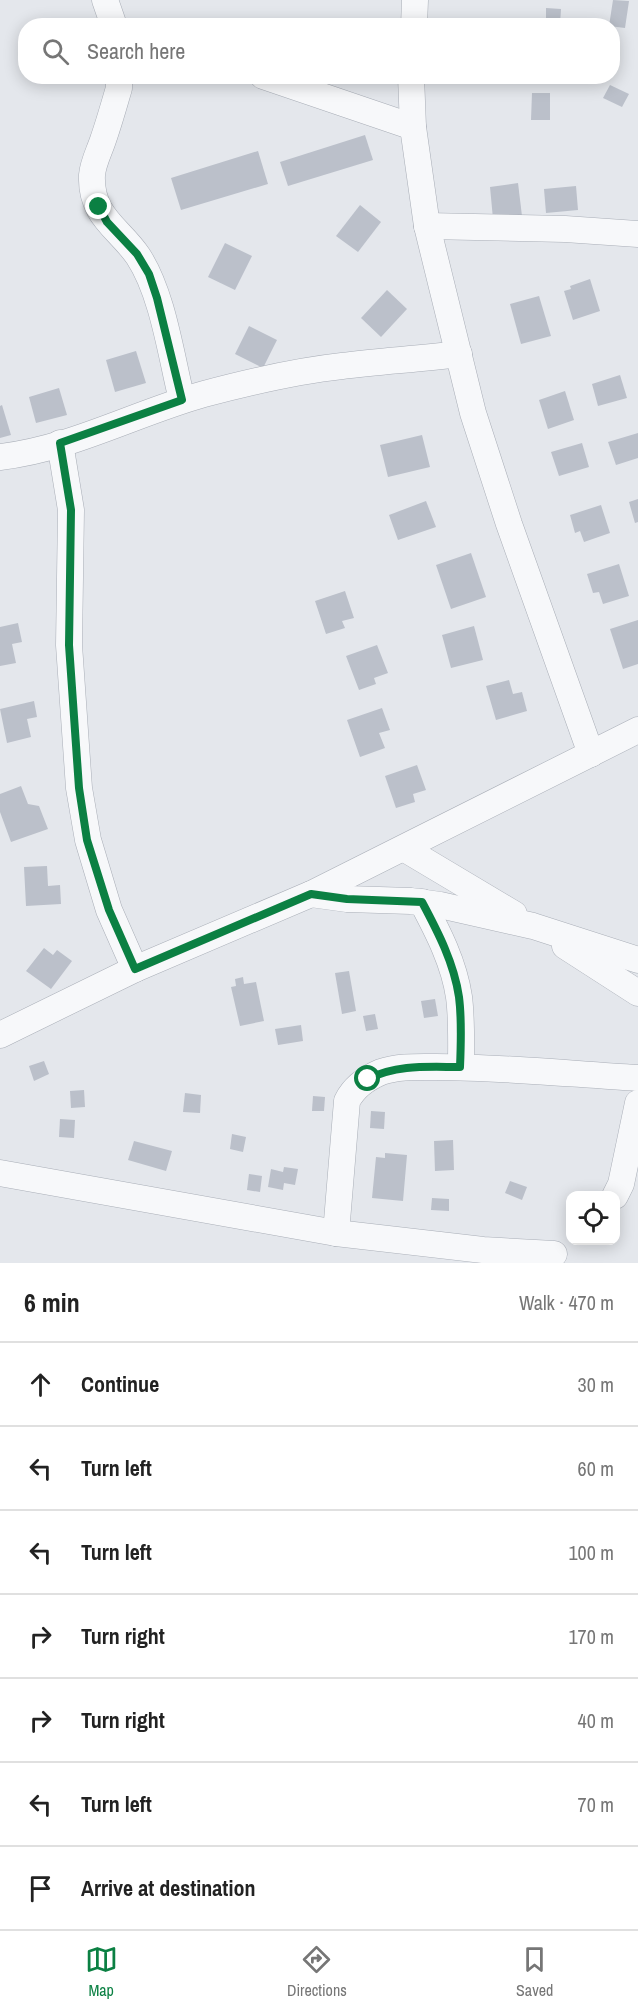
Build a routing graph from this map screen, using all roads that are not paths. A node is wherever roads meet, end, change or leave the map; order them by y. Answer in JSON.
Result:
{"nodes":[{"id":1,"x":105,"y":0,"type":"edge"},
{"id":2,"x":415,"y":0,"type":"edge"},
{"id":3,"x":112,"y":18,"type":"edge"},
{"id":4,"x":414,"y":18,"type":"edge"},
{"id":5,"x":118,"y":84,"type":"edge"},
{"id":6,"x":286,"y":84,"type":"edge"},
{"id":7,"x":411,"y":84,"type":"edge"},
{"id":8,"x":412,"y":127,"type":"junction"},
{"id":9,"x":427,"y":226,"type":"junction"},
{"id":10,"x":638,"y":234,"type":"edge"},
{"id":11,"x":459,"y":354,"type":"junction"},
{"id":12,"x":182,"y":400,"type":"junction"},
{"id":13,"x":60,"y":443,"type":"junction"},
{"id":14,"x":0,"y":457,"type":"edge"},
{"id":15,"x":638,"y":730,"type":"edge"},
{"id":16,"x":591,"y":754,"type":"junction"},
{"id":17,"x":405,"y":849,"type":"junction"},
{"id":18,"x":311,"y":894,"type":"junction"},
{"id":19,"x":422,"y":902,"type":"junction"},
{"id":20,"x":533,"y":926,"type":"junction"},
{"id":21,"x":638,"y":960,"type":"edge"},
{"id":22,"x":135,"y":969,"type":"junction"},
{"id":23,"x":638,"y":993,"type":"edge"},
{"id":24,"x":0,"y":1035,"type":"edge"},
{"id":25,"x":460,"y":1067,"type":"junction"},
{"id":26,"x":638,"y":1078,"type":"edge"},
{"id":27,"x":638,"y":1103,"type":"edge"},
{"id":28,"x":0,"y":1173,"type":"edge"},
{"id":29,"x":618,"y":1191,"type":"edge"},
{"id":30,"x":336,"y":1233,"type":"junction"},
{"id":31,"x":557,"y":1252,"type":"edge"}],
"edges":[{"from":1,"to":3,"type":"street"},
{"from":2,"to":4,"type":"street"},
{"from":5,"to":12,"type":"street"},
{"from":6,"to":8,"type":"street"},
{"from":7,"to":8,"type":"street"},
{"from":8,"to":9,"type":"street"},
{"from":9,"to":10,"type":"street"},
{"from":9,"to":11,"type":"street"},
{"from":11,"to":12,"type":"street"},
{"from":11,"to":16,"type":"street"},
{"from":12,"to":13,"type":"street"},
{"from":13,"to":14,"type":"street"},
{"from":13,"to":22,"type":"street"},
{"from":15,"to":16,"type":"street"},
{"from":16,"to":17,"type":"street"},
{"from":17,"to":18,"type":"street"},
{"from":17,"to":20,"type":"street"},
{"from":18,"to":19,"type":"street"},
{"from":18,"to":22,"type":"street"},
{"from":19,"to":20,"type":"street"},
{"from":19,"to":25,"type":"street"},
{"from":20,"to":21,"type":"street"},
{"from":20,"to":23,"type":"street"},
{"from":22,"to":24,"type":"street"},
{"from":25,"to":26,"type":"street"},
{"from":25,"to":30,"type":"street"},
{"from":27,"to":29,"type":"street"},
{"from":28,"to":30,"type":"street"},
{"from":30,"to":31,"type":"street"}]}
